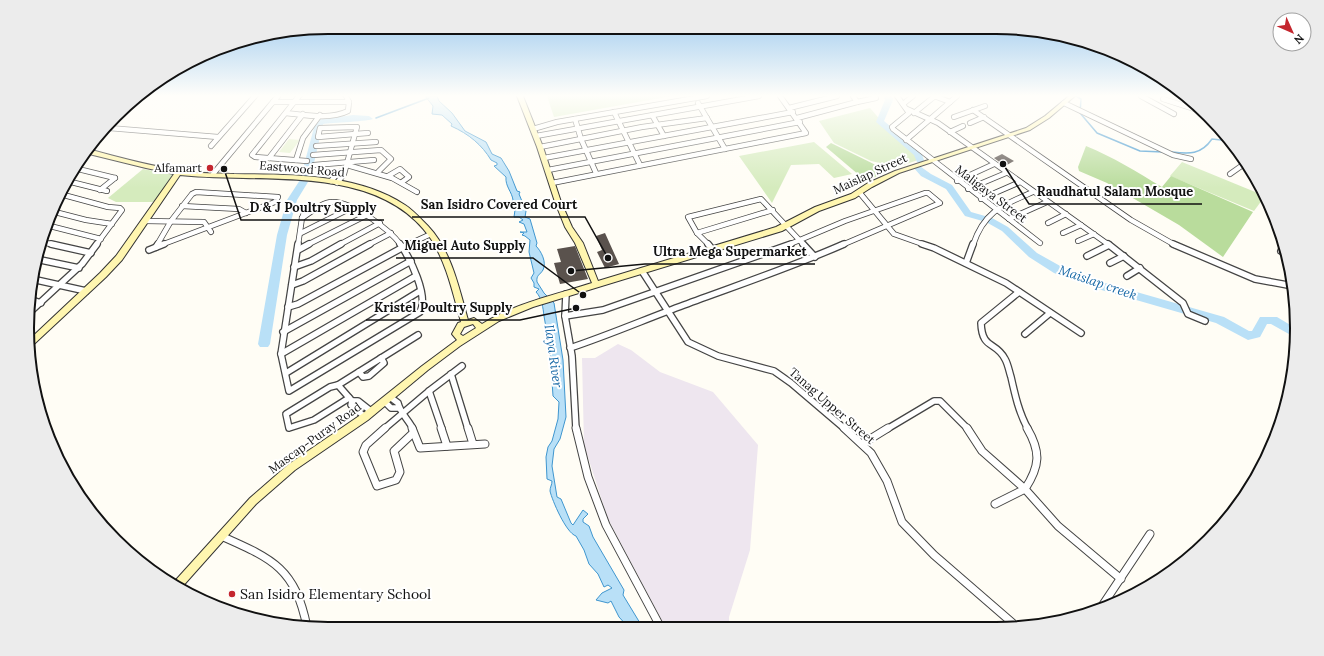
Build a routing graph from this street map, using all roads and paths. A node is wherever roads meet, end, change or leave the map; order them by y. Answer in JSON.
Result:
{"nodes":[{"id":1,"x":227,"y":127,"type":"edge"},
{"id":2,"x":253,"y":127,"type":"edge"},
{"id":3,"x":275,"y":127,"type":"edge"},
{"id":4,"x":293,"y":127,"type":"edge"},
{"id":5,"x":312,"y":127,"type":"edge"},
{"id":6,"x":345,"y":127,"type":"edge"},
{"id":7,"x":356,"y":127,"type":"edge"},
{"id":8,"x":532,"y":127,"type":"edge"},
{"id":9,"x":551,"y":127,"type":"edge"},
{"id":10,"x":585,"y":127,"type":"edge"},
{"id":11,"x":621,"y":127,"type":"edge"},
{"id":12,"x":649,"y":127,"type":"edge"},
{"id":13,"x":660,"y":127,"type":"edge"},
{"id":14,"x":719,"y":127,"type":"edge"},
{"id":15,"x":753,"y":127,"type":"edge"},
{"id":16,"x":771,"y":127,"type":"edge"},
{"id":17,"x":803,"y":127,"type":"edge"},
{"id":18,"x":894,"y":127,"type":"edge"},
{"id":19,"x":921,"y":127,"type":"edge"},
{"id":20,"x":943,"y":127,"type":"edge"},
{"id":21,"x":962,"y":127,"type":"edge"},
{"id":22,"x":998,"y":127,"type":"edge"},
{"id":23,"x":1032,"y":127,"type":"edge"},
{"id":24,"x":1113,"y":127,"type":"edge"},
{"id":25,"x":112,"y":128,"type":"edge"},
{"id":26,"x":577,"y":128,"type":"junction"},
{"id":27,"x":712,"y":128,"type":"junction"},
{"id":28,"x":756,"y":130,"type":"junction"},
{"id":29,"x":623,"y":131,"type":"junction"},
{"id":30,"x":534,"y":132,"type":"junction"},
{"id":31,"x":950,"y":132,"type":"junction"},
{"id":32,"x":368,"y":133,"type":"dead end"},
{"id":33,"x":355,"y":134,"type":"junction"},
{"id":34,"x":1010,"y":135,"type":"junction"},
{"id":35,"x":664,"y":136,"type":"junction"},
{"id":36,"x":218,"y":137,"type":"junction"},
{"id":37,"x":718,"y":138,"type":"junction"},
{"id":38,"x":581,"y":139,"type":"junction"},
{"id":39,"x":906,"y":140,"type":"junction"},
{"id":40,"x":376,"y":142,"type":"dead end"},
{"id":41,"x":629,"y":142,"type":"junction"},
{"id":42,"x":352,"y":143,"type":"junction"},
{"id":43,"x":211,"y":146,"type":"dead end"},
{"id":44,"x":316,"y":146,"type":"dead end"},
{"id":45,"x":540,"y":147,"type":"junction"},
{"id":46,"x":971,"y":147,"type":"junction"},
{"id":47,"x":725,"y":149,"type":"junction"},
{"id":48,"x":586,"y":150,"type":"junction"},
{"id":49,"x":93,"y":152,"type":"edge"},
{"id":50,"x":350,"y":152,"type":"junction"},
{"id":51,"x":634,"y":153,"type":"junction"},
{"id":52,"x":313,"y":155,"type":"dead end"},
{"id":53,"x":269,"y":158,"type":"junction"},
{"id":54,"x":544,"y":158,"type":"junction"},
{"id":55,"x":1191,"y":159,"type":"dead end"},
{"id":56,"x":296,"y":160,"type":"junction"},
{"id":57,"x":931,"y":160,"type":"junction"},
{"id":58,"x":307,"y":161,"type":"dead end"},
{"id":59,"x":591,"y":162,"type":"junction"},
{"id":60,"x":994,"y":164,"type":"junction"},
{"id":61,"x":314,"y":165,"type":"dead end"},
{"id":62,"x":640,"y":165,"type":"junction"},
{"id":63,"x":346,"y":166,"type":"junction"},
{"id":64,"x":1241,"y":166,"type":"edge"},
{"id":65,"x":365,"y":169,"type":"junction"},
{"id":66,"x":81,"y":170,"type":"edge"},
{"id":67,"x":548,"y":170,"type":"junction"},
{"id":68,"x":378,"y":172,"type":"junction"},
{"id":69,"x":182,"y":173,"type":"junction"},
{"id":70,"x":596,"y":173,"type":"junction"},
{"id":71,"x":1006,"y":173,"type":"junction"},
{"id":72,"x":213,"y":174,"type":"junction"},
{"id":73,"x":1230,"y":174,"type":"dead end"},
{"id":74,"x":388,"y":176,"type":"junction"},
{"id":75,"x":957,"y":181,"type":"junction"},
{"id":76,"x":72,"y":182,"type":"edge"},
{"id":77,"x":334,"y":182,"type":"junction"},
{"id":78,"x":402,"y":182,"type":"junction"},
{"id":79,"x":1020,"y":182,"type":"junction"},
{"id":80,"x":552,"y":183,"type":"junction"},
{"id":81,"x":968,"y":189,"type":"junction"},
{"id":82,"x":100,"y":190,"type":"junction"},
{"id":83,"x":106,"y":191,"type":"dead end"},
{"id":84,"x":417,"y":192,"type":"dead end"},
{"id":85,"x":859,"y":192,"type":"junction"},
{"id":86,"x":1033,"y":192,"type":"junction"},
{"id":87,"x":65,"y":195,"type":"edge"},
{"id":88,"x":981,"y":199,"type":"junction"},
{"id":89,"x":1047,"y":202,"type":"junction"},
{"id":90,"x":182,"y":206,"type":"junction"},
{"id":91,"x":351,"y":208,"type":"junction"},
{"id":92,"x":305,"y":210,"type":"dead end"},
{"id":93,"x":773,"y":210,"type":"junction"},
{"id":94,"x":873,"y":210,"type":"junction"},
{"id":95,"x":996,"y":210,"type":"junction"},
{"id":96,"x":57,"y":213,"type":"edge"},
{"id":97,"x":246,"y":213,"type":"junction"},
{"id":98,"x":1066,"y":214,"type":"junction"},
{"id":99,"x":367,"y":215,"type":"junction"},
{"id":100,"x":302,"y":218,"type":"junction"},
{"id":101,"x":1009,"y":219,"type":"junction"},
{"id":102,"x":145,"y":221,"type":"junction"},
{"id":103,"x":170,"y":221,"type":"junction"},
{"id":104,"x":380,"y":223,"type":"junction"},
{"id":105,"x":1048,"y":223,"type":"dead end"},
{"id":106,"x":112,"y":224,"type":"junction"},
{"id":107,"x":1081,"y":225,"type":"junction"},
{"id":108,"x":786,"y":226,"type":"junction"},
{"id":109,"x":886,"y":226,"type":"junction"},
{"id":110,"x":52,"y":227,"type":"edge"},
{"id":111,"x":210,"y":230,"type":"junction"},
{"id":112,"x":301,"y":233,"type":"junction"},
{"id":113,"x":391,"y":233,"type":"junction"},
{"id":114,"x":697,"y":233,"type":"junction"},
{"id":115,"x":1063,"y":233,"type":"dead end"},
{"id":116,"x":1094,"y":234,"type":"junction"},
{"id":117,"x":433,"y":236,"type":"junction"},
{"id":118,"x":101,"y":239,"type":"junction"},
{"id":119,"x":800,"y":241,"type":"junction"},
{"id":120,"x":1078,"y":241,"type":"dead end"},
{"id":121,"x":47,"y":243,"type":"edge"},
{"id":122,"x":1040,"y":244,"type":"dead end"},
{"id":123,"x":1109,"y":245,"type":"junction"},
{"id":124,"x":156,"y":247,"type":"junction"},
{"id":125,"x":402,"y":249,"type":"junction"},
{"id":126,"x":712,"y":249,"type":"junction"},
{"id":127,"x":149,"y":250,"type":"dead end"},
{"id":128,"x":298,"y":250,"type":"junction"},
{"id":129,"x":91,"y":253,"type":"junction"},
{"id":130,"x":1087,"y":256,"type":"dead end"},
{"id":131,"x":1124,"y":256,"type":"junction"},
{"id":132,"x":815,"y":257,"type":"junction"},
{"id":133,"x":42,"y":260,"type":"edge"},
{"id":134,"x":411,"y":261,"type":"junction"},
{"id":135,"x":966,"y":263,"type":"junction"},
{"id":136,"x":1110,"y":264,"type":"dead end"},
{"id":137,"x":294,"y":267,"type":"junction"},
{"id":138,"x":79,"y":268,"type":"junction"},
{"id":139,"x":1140,"y":268,"type":"junction"},
{"id":140,"x":642,"y":271,"type":"junction"},
{"id":141,"x":416,"y":276,"type":"junction"},
{"id":142,"x":1127,"y":276,"type":"dead end"},
{"id":143,"x":38,"y":281,"type":"edge"},
{"id":144,"x":292,"y":285,"type":"junction"},
{"id":145,"x":596,"y":285,"type":"junction"},
{"id":146,"x":1286,"y":285,"type":"edge"},
{"id":147,"x":60,"y":286,"type":"junction"},
{"id":148,"x":86,"y":291,"type":"junction"},
{"id":149,"x":420,"y":291,"type":"junction"},
{"id":150,"x":655,"y":292,"type":"junction"},
{"id":151,"x":1019,"y":292,"type":"junction"},
{"id":152,"x":563,"y":296,"type":"junction"},
{"id":153,"x":36,"y":301,"type":"edge"},
{"id":154,"x":41,"y":303,"type":"junction"},
{"id":155,"x":288,"y":307,"type":"junction"},
{"id":156,"x":35,"y":308,"type":"edge"},
{"id":157,"x":668,"y":313,"type":"junction"},
{"id":158,"x":1050,"y":313,"type":"junction"},
{"id":159,"x":565,"y":316,"type":"junction"},
{"id":160,"x":1205,"y":321,"type":"dead end"},
{"id":161,"x":465,"y":322,"type":"junction"},
{"id":162,"x":482,"y":328,"type":"junction"},
{"id":163,"x":284,"y":332,"type":"junction"},
{"id":164,"x":1025,"y":334,"type":"dead end"},
{"id":165,"x":1081,"y":334,"type":"dead end"},
{"id":166,"x":418,"y":335,"type":"dead end"},
{"id":167,"x":35,"y":339,"type":"edge"},
{"id":168,"x":462,"y":341,"type":"junction"},
{"id":169,"x":570,"y":348,"type":"junction"},
{"id":170,"x":281,"y":354,"type":"junction"},
{"id":171,"x":381,"y":358,"type":"junction"},
{"id":172,"x":462,"y":366,"type":"dead end"},
{"id":173,"x":359,"y":372,"type":"junction"},
{"id":174,"x":286,"y":373,"type":"junction"},
{"id":175,"x":451,"y":374,"type":"junction"},
{"id":176,"x":336,"y":386,"type":"junction"},
{"id":177,"x":429,"y":391,"type":"junction"},
{"id":178,"x":350,"y":399,"type":"junction"},
{"id":179,"x":387,"y":399,"type":"junction"},
{"id":180,"x":401,"y":410,"type":"junction"},
{"id":181,"x":368,"y":415,"type":"junction"},
{"id":182,"x":413,"y":433,"type":"junction"},
{"id":183,"x":473,"y":444,"type":"junction"},
{"id":184,"x":485,"y":444,"type":"dead end"},
{"id":185,"x":862,"y":444,"type":"junction"},
{"id":186,"x":447,"y":446,"type":"junction"},
{"id":187,"x":1025,"y":490,"type":"junction"},
{"id":188,"x":995,"y":504,"type":"dead end"},
{"id":189,"x":1150,"y":534,"type":"dead end"},
{"id":190,"x":220,"y":536,"type":"junction"},
{"id":191,"x":1121,"y":579,"type":"junction"},
{"id":192,"x":180,"y":582,"type":"edge"},
{"id":193,"x":1105,"y":601,"type":"edge"},
{"id":194,"x":305,"y":621,"type":"edge"},
{"id":195,"x":1011,"y":621,"type":"edge"},
{"id":196,"x":658,"y":622,"type":"edge"}],
"edges":[{"from":1,"to":36,"type":"street"},
{"from":2,"to":72,"type":"street"},
{"from":3,"to":53,"type":"street"},
{"from":4,"to":53,"type":"street"},
{"from":5,"to":56,"type":"street"},
{"from":6,"to":33,"type":"street"},
{"from":7,"to":33,"type":"street"},
{"from":8,"to":30,"type":"main road"},
{"from":9,"to":30,"type":"street"},
{"from":10,"to":26,"type":"street"},
{"from":11,"to":29,"type":"street"},
{"from":12,"to":29,"type":"street"},
{"from":13,"to":35,"type":"street"},
{"from":14,"to":27,"type":"street"},
{"from":15,"to":28,"type":"street"},
{"from":16,"to":28,"type":"street"},
{"from":17,"to":47,"type":"street"},
{"from":18,"to":39,"type":"street","name":"Maligaya Street"},
{"from":19,"to":39,"type":"street"},
{"from":20,"to":31,"type":"street"},
{"from":21,"to":31,"type":"street"},
{"from":22,"to":34,"type":"street"},
{"from":23,"to":34,"type":"main road","name":"Maislap Street"},
{"from":24,"to":55,"type":"street"},
{"from":25,"to":36,"type":"street"},
{"from":26,"to":30,"type":"street"},
{"from":26,"to":38,"type":"street"},
{"from":27,"to":35,"type":"street"},
{"from":27,"to":37,"type":"street"},
{"from":28,"to":37,"type":"street"},
{"from":29,"to":38,"type":"street"},
{"from":29,"to":41,"type":"street"},
{"from":30,"to":45,"type":"main road"},
{"from":31,"to":46,"type":"street"},
{"from":32,"to":33,"type":"street"},
{"from":33,"to":42,"type":"street"},
{"from":34,"to":46,"type":"main road","name":"Maislap Street"},
{"from":34,"to":146,"type":"street"},
{"from":35,"to":41,"type":"street"},
{"from":36,"to":43,"type":"street"},
{"from":37,"to":47,"type":"street"},
{"from":37,"to":51,"type":"street"},
{"from":38,"to":45,"type":"street"},
{"from":38,"to":48,"type":"street"},
{"from":39,"to":57,"type":"street","name":"Maligaya Street"},
{"from":40,"to":42,"type":"street"},
{"from":41,"to":48,"type":"street"},
{"from":41,"to":51,"type":"street"},
{"from":42,"to":44,"type":"street"},
{"from":42,"to":50,"type":"street"},
{"from":45,"to":54,"type":"main road"},
{"from":46,"to":57,"type":"main road","name":"Maislap Street"},
{"from":46,"to":60,"type":"street"},
{"from":47,"to":62,"type":"street"},
{"from":48,"to":54,"type":"street"},
{"from":48,"to":59,"type":"street"},
{"from":49,"to":69,"type":"main road","name":"Eastwood Road"},
{"from":50,"to":52,"type":"street"},
{"from":50,"to":63,"type":"street"},
{"from":50,"to":68,"type":"street"},
{"from":51,"to":59,"type":"street"},
{"from":51,"to":62,"type":"street"},
{"from":53,"to":56,"type":"street"},
{"from":54,"to":67,"type":"main road"},
{"from":56,"to":58,"type":"street"},
{"from":57,"to":75,"type":"street","name":"Maligaya Street"},
{"from":57,"to":85,"type":"main road","name":"Maislap Street"},
{"from":59,"to":67,"type":"street"},
{"from":59,"to":70,"type":"street"},
{"from":60,"to":71,"type":"street"},
{"from":60,"to":75,"type":"street"},
{"from":61,"to":63,"type":"street"},
{"from":62,"to":70,"type":"street"},
{"from":63,"to":65,"type":"street"},
{"from":63,"to":65,"type":"street"},
{"from":63,"to":77,"type":"street"},
{"from":64,"to":73,"type":"street"},
{"from":65,"to":68,"type":"street"},
{"from":66,"to":82,"type":"street"},
{"from":67,"to":80,"type":"main road"},
{"from":68,"to":74,"type":"street"},
{"from":69,"to":72,"type":"main road","name":"Eastwood Road"},
{"from":69,"to":102,"type":"main road"},
{"from":70,"to":80,"type":"street"},
{"from":71,"to":79,"type":"street"},
{"from":71,"to":81,"type":"street"},
{"from":72,"to":77,"type":"main road","name":"Eastwood Road"},
{"from":74,"to":78,"type":"street"},
{"from":74,"to":78,"type":"street"},
{"from":75,"to":81,"type":"street","name":"Maligaya Street"},
{"from":76,"to":82,"type":"street"},
{"from":77,"to":117,"type":"main road","name":"Eastwood Road"},
{"from":78,"to":84,"type":"street"},
{"from":79,"to":86,"type":"street"},
{"from":79,"to":88,"type":"street"},
{"from":80,"to":145,"type":"main road"},
{"from":81,"to":88,"type":"street","name":"Maligaya Street"},
{"from":82,"to":83,"type":"street"},
{"from":85,"to":94,"type":"street"},
{"from":85,"to":108,"type":"main road","name":"Maislap Street"},
{"from":86,"to":89,"type":"street"},
{"from":86,"to":95,"type":"street"},
{"from":87,"to":106,"type":"street"},
{"from":88,"to":95,"type":"street","name":"Maligaya Street"},
{"from":89,"to":98,"type":"street"},
{"from":89,"to":101,"type":"street"},
{"from":90,"to":97,"type":"street"},
{"from":90,"to":97,"type":"street"},
{"from":90,"to":103,"type":"street"},
{"from":91,"to":99,"type":"street"},
{"from":91,"to":100,"type":"street"},
{"from":91,"to":112,"type":"street"},
{"from":92,"to":100,"type":"street"},
{"from":93,"to":108,"type":"street"},
{"from":93,"to":114,"type":"street"},
{"from":93,"to":114,"type":"street"},
{"from":94,"to":109,"type":"street"},
{"from":94,"to":109,"type":"street"},
{"from":94,"to":119,"type":"street"},
{"from":95,"to":101,"type":"street","name":"Maligaya Street"},
{"from":95,"to":135,"type":"street"},
{"from":96,"to":106,"type":"street"},
{"from":97,"to":111,"type":"street"},
{"from":98,"to":105,"type":"street"},
{"from":98,"to":107,"type":"street"},
{"from":99,"to":104,"type":"street"},
{"from":99,"to":128,"type":"street"},
{"from":100,"to":112,"type":"street"},
{"from":101,"to":122,"type":"street","name":"Maligaya Street"},
{"from":102,"to":103,"type":"street"},
{"from":102,"to":148,"type":"main road"},
{"from":103,"to":111,"type":"street"},
{"from":103,"to":124,"type":"street"},
{"from":104,"to":113,"type":"street"},
{"from":104,"to":137,"type":"street"},
{"from":106,"to":118,"type":"street"},
{"from":107,"to":115,"type":"street"},
{"from":107,"to":116,"type":"street"},
{"from":108,"to":119,"type":"street"},
{"from":108,"to":126,"type":"main road","name":"Maislap Street"},
{"from":109,"to":132,"type":"street"},
{"from":109,"to":135,"type":"street"},
{"from":110,"to":118,"type":"street"},
{"from":111,"to":124,"type":"street"},
{"from":112,"to":128,"type":"street"},
{"from":113,"to":125,"type":"street"},
{"from":113,"to":144,"type":"street"},
{"from":114,"to":126,"type":"street"},
{"from":116,"to":120,"type":"street"},
{"from":116,"to":123,"type":"street"},
{"from":117,"to":125,"type":"street"},
{"from":117,"to":161,"type":"main road","name":"Eastwood Road"},
{"from":118,"to":129,"type":"street"},
{"from":119,"to":132,"type":"street"},
{"from":119,"to":150,"type":"street"},
{"from":121,"to":129,"type":"street"},
{"from":123,"to":130,"type":"street"},
{"from":123,"to":131,"type":"street"},
{"from":124,"to":127,"type":"street"},
{"from":125,"to":134,"type":"street"},
{"from":125,"to":155,"type":"street"},
{"from":126,"to":140,"type":"main road","name":"Maislap Street"},
{"from":128,"to":137,"type":"street"},
{"from":129,"to":138,"type":"street"},
{"from":131,"to":136,"type":"street"},
{"from":131,"to":139,"type":"street"},
{"from":132,"to":157,"type":"street"},
{"from":133,"to":138,"type":"street"},
{"from":134,"to":141,"type":"street"},
{"from":134,"to":163,"type":"street"},
{"from":135,"to":151,"type":"street"},
{"from":137,"to":144,"type":"street"},
{"from":138,"to":147,"type":"street"},
{"from":139,"to":142,"type":"street"},
{"from":139,"to":160,"type":"street"},
{"from":140,"to":145,"type":"main road","name":"Mascap-Puray Road"},
{"from":140,"to":150,"type":"street","name":"Tanag Upper Street"},
{"from":141,"to":149,"type":"street"},
{"from":141,"to":170,"type":"street"},
{"from":143,"to":147,"type":"street"},
{"from":144,"to":155,"type":"street"},
{"from":145,"to":152,"type":"main road","name":"Mascap-Puray Road"},
{"from":147,"to":148,"type":"street"},
{"from":147,"to":154,"type":"street"},
{"from":148,"to":167,"type":"main road"},
{"from":149,"to":174,"type":"street"},
{"from":149,"to":174,"type":"street"},
{"from":150,"to":157,"type":"street","name":"Tanag Upper Street"},
{"from":150,"to":159,"type":"street"},
{"from":151,"to":158,"type":"street"},
{"from":151,"to":187,"type":"street"},
{"from":152,"to":159,"type":"street"},
{"from":152,"to":162,"type":"main road","name":"Mascap-Puray Road"},
{"from":153,"to":154,"type":"street"},
{"from":154,"to":156,"type":"street"},
{"from":155,"to":163,"type":"street"},
{"from":157,"to":169,"type":"street"},
{"from":157,"to":185,"type":"street","name":"Tanag Upper Street"},
{"from":158,"to":164,"type":"street"},
{"from":158,"to":165,"type":"street"},
{"from":159,"to":169,"type":"street"},
{"from":161,"to":162,"type":"main road"},
{"from":161,"to":168,"type":"main road"},
{"from":162,"to":168,"type":"main road","name":"Mascap-Puray Road"},
{"from":163,"to":170,"type":"street"},
{"from":166,"to":171,"type":"street"},
{"from":168,"to":179,"type":"main road","name":"Mascap-Puray Road"},
{"from":169,"to":196,"type":"street"},
{"from":170,"to":174,"type":"street"},
{"from":171,"to":173,"type":"street"},
{"from":171,"to":173,"type":"street"},
{"from":172,"to":175,"type":"street"},
{"from":173,"to":176,"type":"street"},
{"from":175,"to":177,"type":"street"},
{"from":175,"to":183,"type":"street"},
{"from":176,"to":178,"type":"street"},
{"from":176,"to":178,"type":"street"},
{"from":177,"to":180,"type":"street"},
{"from":177,"to":186,"type":"street"},
{"from":178,"to":181,"type":"street"},
{"from":179,"to":180,"type":"street"},
{"from":179,"to":181,"type":"main road","name":"Mascap-Puray Road"},
{"from":180,"to":182,"type":"street"},
{"from":180,"to":182,"type":"street"},
{"from":181,"to":190,"type":"main road","name":"Mascap-Puray Road"},
{"from":182,"to":186,"type":"street"},
{"from":183,"to":184,"type":"street"},
{"from":183,"to":186,"type":"street"},
{"from":185,"to":187,"type":"street"},
{"from":185,"to":195,"type":"street","name":"Tanag Upper Street"},
{"from":187,"to":188,"type":"street"},
{"from":187,"to":191,"type":"street"},
{"from":189,"to":191,"type":"street"},
{"from":190,"to":192,"type":"main road","name":"Mascap-Puray Road"},
{"from":190,"to":194,"type":"street"},
{"from":191,"to":193,"type":"street"}]}
